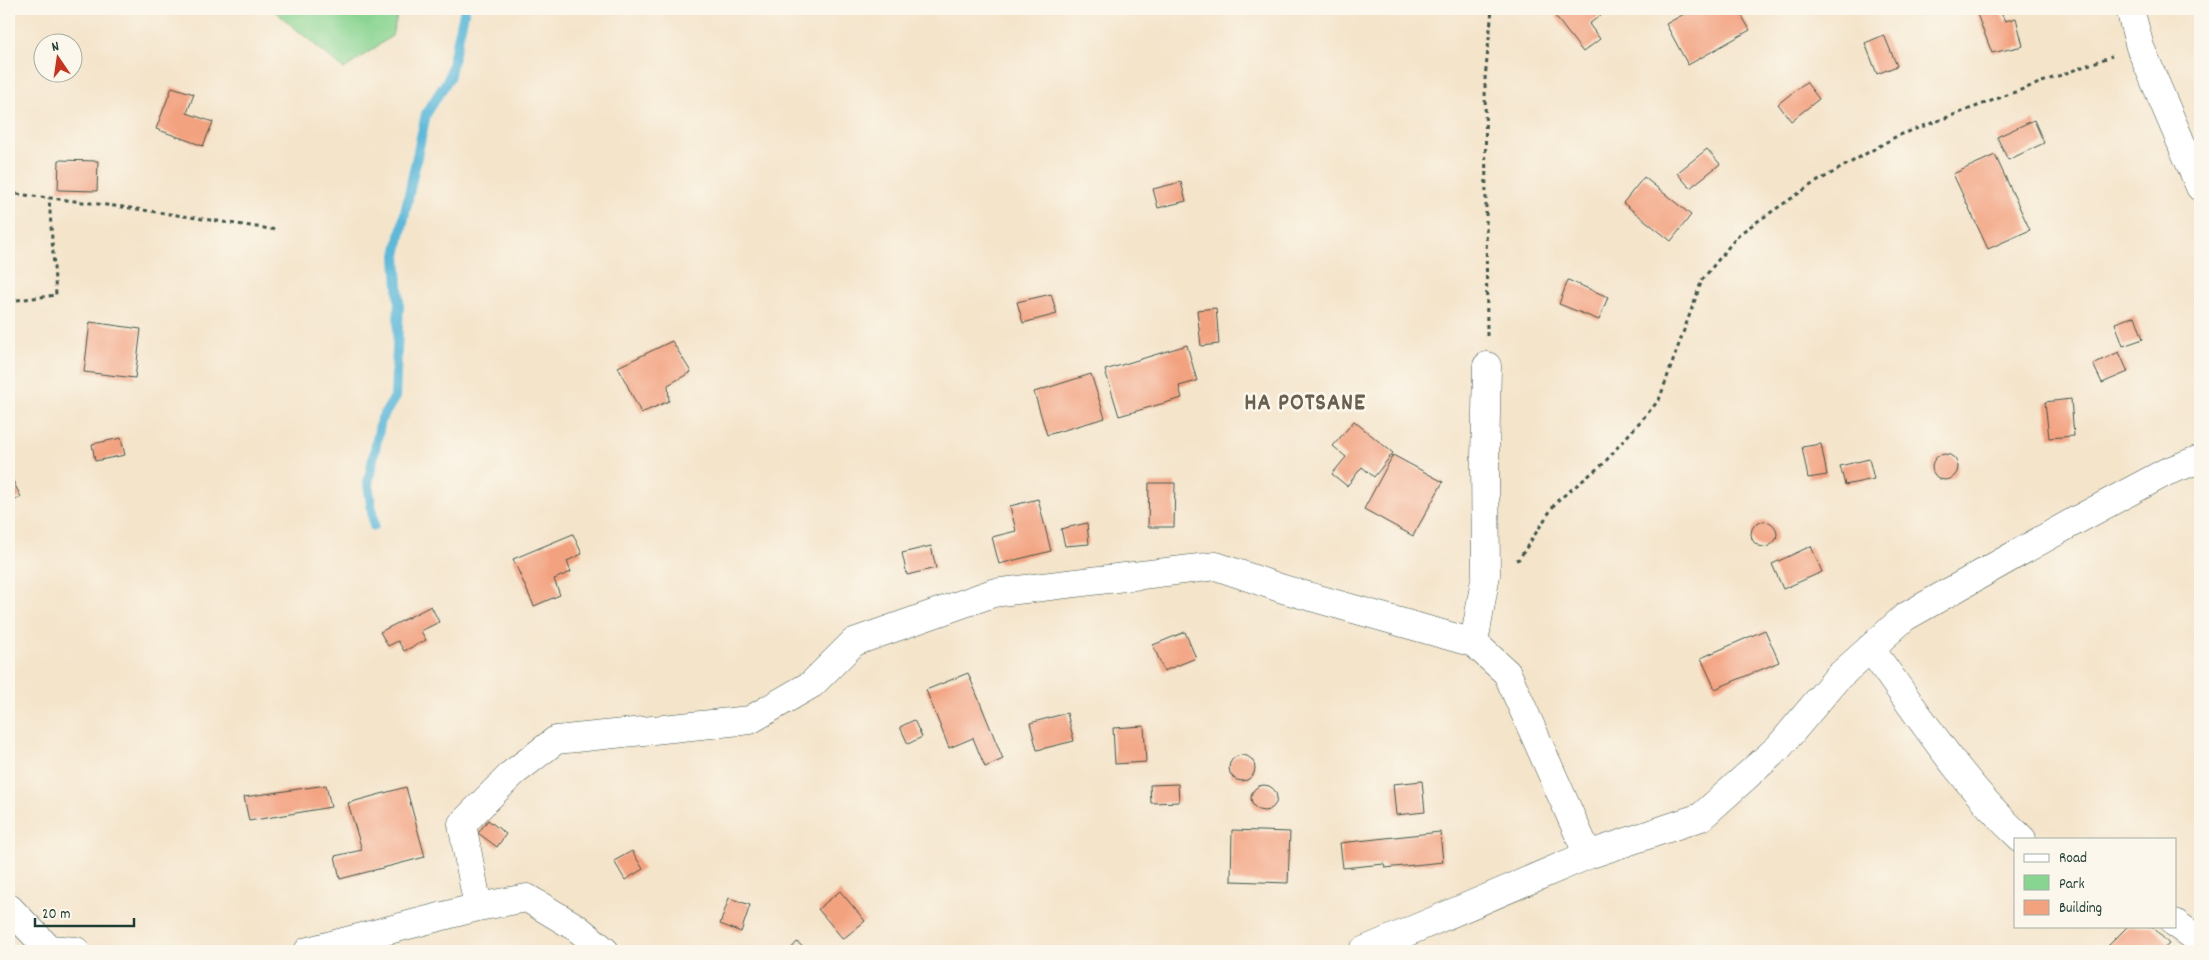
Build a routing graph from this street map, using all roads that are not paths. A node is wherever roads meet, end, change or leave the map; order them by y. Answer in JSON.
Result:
{"nodes":[{"id":1,"x":2130,"y":9,"type":"edge"},
{"id":2,"x":2200,"y":187,"type":"edge"},
{"id":3,"x":1487,"y":366,"type":"road end"},
{"id":4,"x":2200,"y":459,"type":"edge"},
{"id":5,"x":1474,"y":643,"type":"junction"},
{"id":6,"x":1870,"y":648,"type":"junction"},
{"id":7,"x":2021,"y":838,"type":"edge"},
{"id":8,"x":1588,"y":855,"type":"junction"},
{"id":9,"x":478,"y":907,"type":"junction"},
{"id":10,"x":9,"y":908,"type":"edge"},
{"id":11,"x":2176,"y":924,"type":"edge"},
{"id":12,"x":2200,"y":941,"type":"edge"},
{"id":13,"x":76,"y":951,"type":"edge"},
{"id":14,"x":308,"y":951,"type":"edge"},
{"id":15,"x":605,"y":951,"type":"edge"},
{"id":16,"x":1363,"y":951,"type":"edge"}],
"edges":[{"from":1,"to":2,"type":"street"},
{"from":3,"to":5,"type":"street"},
{"from":4,"to":6,"type":"street"},
{"from":5,"to":8,"type":"street"},
{"from":5,"to":9,"type":"street"},
{"from":6,"to":7,"type":"street"},
{"from":6,"to":8,"type":"street"},
{"from":8,"to":16,"type":"street"},
{"from":9,"to":14,"type":"street"},
{"from":9,"to":15,"type":"street"},
{"from":10,"to":13,"type":"street"},
{"from":11,"to":12,"type":"street"}]}
